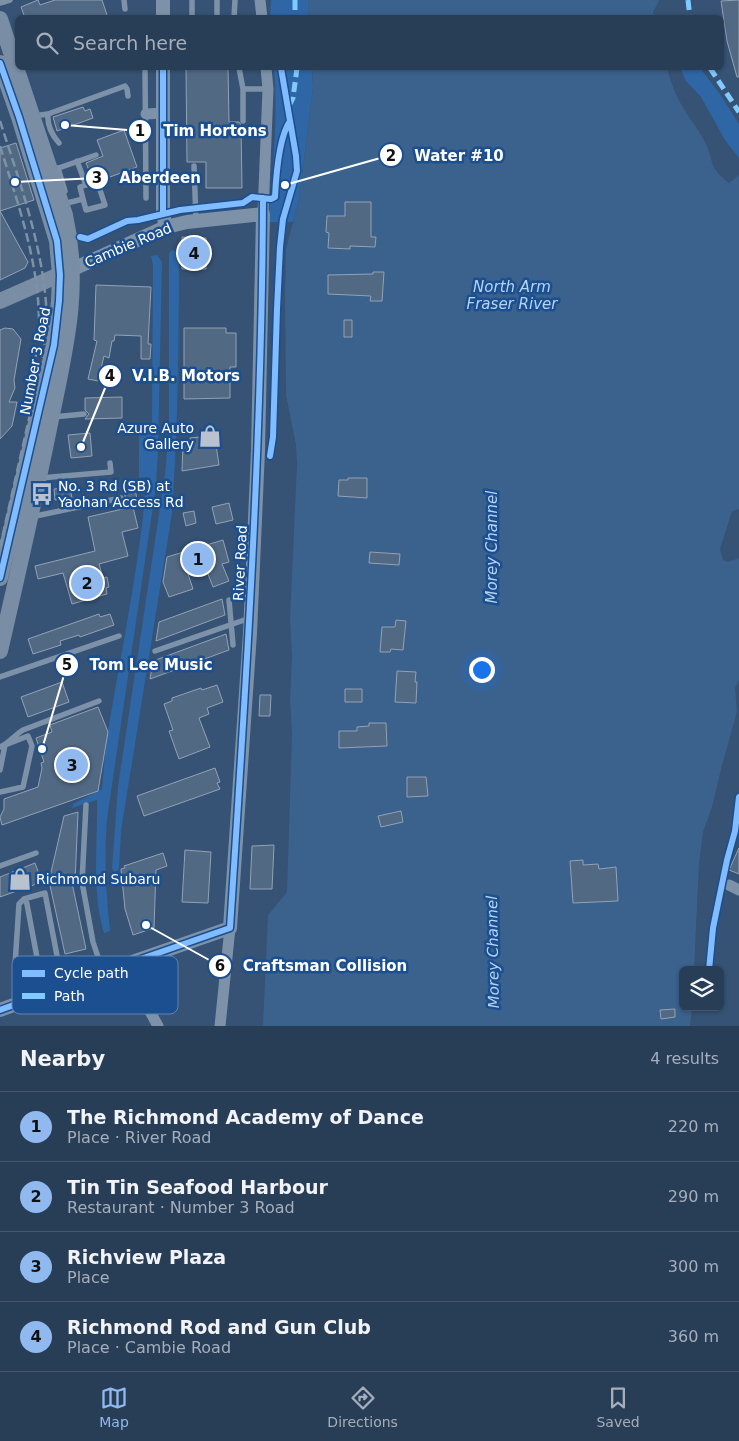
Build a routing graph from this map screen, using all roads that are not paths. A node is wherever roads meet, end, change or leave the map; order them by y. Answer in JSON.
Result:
{"nodes":[{"id":1,"x":10,"y":0,"type":"edge"},
{"id":2,"x":124,"y":0,"type":"edge"},
{"id":3,"x":163,"y":0,"type":"edge"},
{"id":4,"x":192,"y":0,"type":"edge"},
{"id":5,"x":217,"y":0,"type":"edge"},
{"id":6,"x":235,"y":0,"type":"edge"},
{"id":7,"x":260,"y":0,"type":"edge"},
{"id":8,"x":0,"y":3,"type":"edge"},
{"id":9,"x":125,"y":8,"type":"dead end"},
{"id":10,"x":163,"y":15,"type":"edge"},
{"id":11,"x":192,"y":15,"type":"edge"},
{"id":12,"x":217,"y":15,"type":"edge"},
{"id":13,"x":234,"y":15,"type":"edge"},
{"id":14,"x":262,"y":15,"type":"edge"},
{"id":15,"x":0,"y":18,"type":"edge"},
{"id":16,"x":15,"y":53,"type":"edge"},
{"id":17,"x":0,"y":63,"type":"edge"},
{"id":18,"x":22,"y":70,"type":"edge"},
{"id":19,"x":145,"y":70,"type":"edge"},
{"id":20,"x":163,"y":70,"type":"edge"},
{"id":21,"x":239,"y":70,"type":"edge"},
{"id":22,"x":266,"y":70,"type":"edge"},
{"id":23,"x":243,"y":89,"type":"junction"},
{"id":24,"x":268,"y":89,"type":"junction"},
{"id":25,"x":128,"y":96,"type":"dead end"},
{"id":26,"x":163,"y":113,"type":"junction"},
{"id":27,"x":146,"y":114,"type":"junction"},
{"id":28,"x":41,"y":115,"type":"junction"},
{"id":29,"x":243,"y":120,"type":"dead end"},
{"id":30,"x":59,"y":142,"type":"dead end"},
{"id":31,"x":96,"y":155,"type":"dead end"},
{"id":32,"x":77,"y":161,"type":"junction"},
{"id":33,"x":194,"y":166,"type":"dead end"},
{"id":34,"x":54,"y":169,"type":"junction"},
{"id":35,"x":86,"y":185,"type":"junction"},
{"id":36,"x":146,"y":198,"type":"dead end"},
{"id":37,"x":83,"y":199,"type":"junction"},
{"id":38,"x":65,"y":203,"type":"junction"},
{"id":39,"x":262,"y":214,"type":"junction"},
{"id":40,"x":164,"y":220,"type":"junction"},
{"id":41,"x":196,"y":221,"type":"junction"},
{"id":42,"x":66,"y":272,"type":"junction"},
{"id":43,"x":0,"y":301,"type":"edge"},
{"id":44,"x":84,"y":414,"type":"dead end"},
{"id":45,"x":51,"y":417,"type":"junction"},
{"id":46,"x":110,"y":462,"type":"dead end"},
{"id":47,"x":38,"y":478,"type":"junction"},
{"id":48,"x":121,"y":498,"type":"dead end"},
{"id":49,"x":30,"y":518,"type":"junction"},
{"id":50,"x":0,"y":578,"type":"edge"},
{"id":51,"x":229,"y":600,"type":"dead end"},
{"id":52,"x":5,"y":609,"type":"edge"},
{"id":53,"x":250,"y":618,"type":"junction"},
{"id":54,"x":232,"y":624,"type":"junction"},
{"id":55,"x":119,"y":636,"type":"dead end"},
{"id":56,"x":233,"y":645,"type":"dead end"},
{"id":57,"x":0,"y":651,"type":"edge"},
{"id":58,"x":155,"y":651,"type":"dead end"},
{"id":59,"x":0,"y":677,"type":"edge"},
{"id":60,"x":99,"y":701,"type":"dead end"},
{"id":61,"x":2,"y":746,"type":"edge"},
{"id":62,"x":0,"y":770,"type":"edge"},
{"id":63,"x":0,"y":792,"type":"edge"},
{"id":64,"x":86,"y":806,"type":"dead end"},
{"id":65,"x":36,"y":853,"type":"dead end"},
{"id":66,"x":0,"y":866,"type":"edge"},
{"id":67,"x":26,"y":899,"type":"junction"},
{"id":68,"x":230,"y":928,"type":"junction"},
{"id":69,"x":16,"y":956,"type":"edge"},
{"id":70,"x":37,"y":956,"type":"edge"},
{"id":71,"x":57,"y":956,"type":"edge"},
{"id":72,"x":98,"y":956,"type":"edge"},
{"id":73,"x":149,"y":956,"type":"edge"},
{"id":74,"x":12,"y":1006,"type":"edge"},
{"id":75,"x":0,"y":1010,"type":"edge"},
{"id":76,"x":151,"y":1014,"type":"edge"},
{"id":77,"x":158,"y":1026,"type":"edge"},
{"id":78,"x":220,"y":1026,"type":"edge"}],
"edges":[{"from":1,"to":8,"type":"lane"},
{"from":2,"to":9,"type":"lane"},
{"from":3,"to":10,"type":"street"},
{"from":4,"to":11,"type":"lane"},
{"from":5,"to":12,"type":"lane"},
{"from":6,"to":13,"type":"lane"},
{"from":7,"to":14,"type":"street"},
{"from":15,"to":16,"type":"main road","name":"Number 3 Road"},
{"from":17,"to":42,"type":"main road","name":"Number 3 Road"},
{"from":18,"to":28,"type":"main road","name":"Number 3 Road"},
{"from":19,"to":27,"type":"lane"},
{"from":20,"to":26,"type":"street"},
{"from":21,"to":23,"type":"lane"},
{"from":22,"to":24,"type":"street","name":"River Road"},
{"from":23,"to":24,"type":"lane"},
{"from":23,"to":29,"type":"lane"},
{"from":24,"to":39,"type":"street","name":"River Road"},
{"from":25,"to":28,"type":"lane"},
{"from":26,"to":27,"type":"street"},
{"from":26,"to":40,"type":"street"},
{"from":27,"to":36,"type":"lane"},
{"from":28,"to":30,"type":"lane"},
{"from":28,"to":34,"type":"main road","name":"Number 3 Road"},
{"from":31,"to":32,"type":"lane"},
{"from":32,"to":34,"type":"lane"},
{"from":32,"to":35,"type":"lane"},
{"from":33,"to":41,"type":"lane"},
{"from":34,"to":38,"type":"main road","name":"Number 3 Road"},
{"from":35,"to":37,"type":"lane"},
{"from":35,"to":37,"type":"lane"},
{"from":37,"to":38,"type":"lane"},
{"from":38,"to":42,"type":"main road","name":"Number 3 Road"},
{"from":39,"to":41,"type":"street","name":"Cambie Road"},
{"from":39,"to":53,"type":"street","name":"River Road"},
{"from":40,"to":41,"type":"street","name":"Cambie Road"},
{"from":40,"to":42,"type":"street","name":"Cambie Road"},
{"from":42,"to":43,"type":"main road","name":"Cambie Road"},
{"from":42,"to":45,"type":"main road","name":"Number 3 Road"},
{"from":42,"to":50,"type":"main road","name":"Number 3 Road"},
{"from":44,"to":45,"type":"lane"},
{"from":45,"to":47,"type":"main road","name":"Number 3 Road"},
{"from":46,"to":47,"type":"lane"},
{"from":47,"to":49,"type":"main road","name":"Number 3 Road"},
{"from":48,"to":49,"type":"lane"},
{"from":49,"to":52,"type":"main road","name":"Number 3 Road"},
{"from":51,"to":54,"type":"lane"},
{"from":52,"to":57,"type":"main road","name":"Number 3 Road"},
{"from":53,"to":54,"type":"lane"},
{"from":53,"to":68,"type":"street","name":"River Road"},
{"from":54,"to":56,"type":"lane"},
{"from":54,"to":58,"type":"lane"},
{"from":55,"to":59,"type":"lane"},
{"from":60,"to":61,"type":"lane"},
{"from":61,"to":62,"type":"lane"},
{"from":61,"to":63,"type":"lane"},
{"from":64,"to":72,"type":"lane"},
{"from":65,"to":66,"type":"lane"},
{"from":67,"to":69,"type":"lane"},
{"from":67,"to":70,"type":"lane"},
{"from":67,"to":71,"type":"lane"},
{"from":68,"to":73,"type":"street"},
{"from":68,"to":78,"type":"street","name":"River Road"},
{"from":74,"to":75,"type":"street"},
{"from":76,"to":77,"type":"street"}]}
